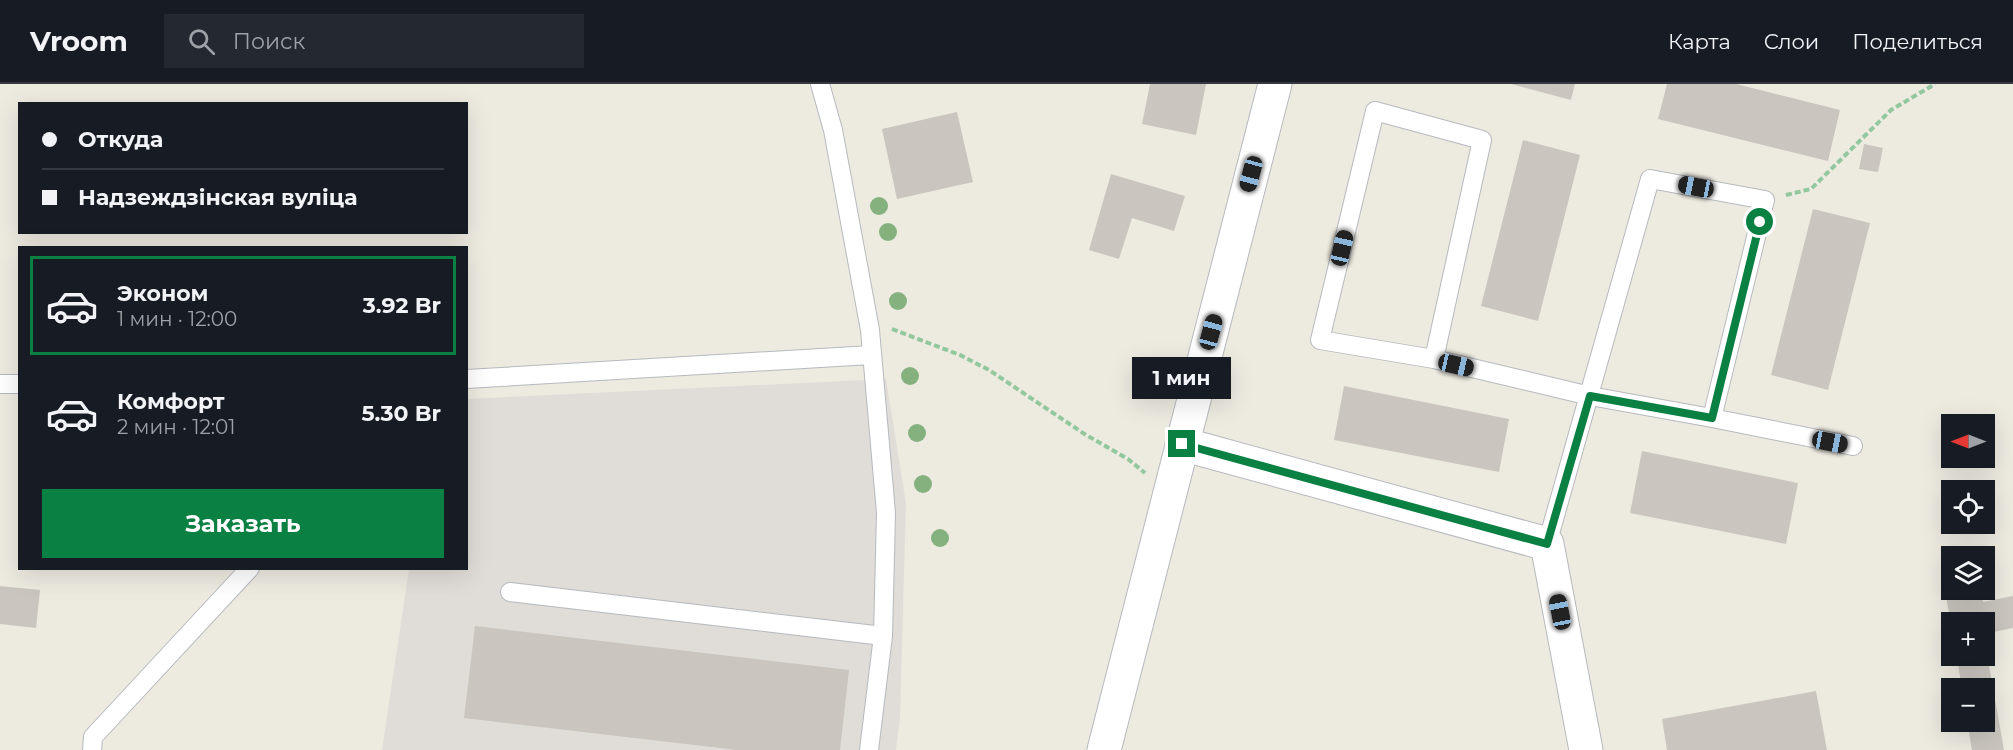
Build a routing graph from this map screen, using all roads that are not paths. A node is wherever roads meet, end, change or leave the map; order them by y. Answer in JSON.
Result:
{"nodes":[{"id":1,"x":820,"y":84,"type":"edge"},
{"id":2,"x":1275,"y":84,"type":"edge"},
{"id":3,"x":871,"y":355,"type":"junction"},
{"id":4,"x":1434,"y":359,"type":"junction"},
{"id":5,"x":468,"y":379,"type":"edge"},
{"id":6,"x":0,"y":384,"type":"edge"},
{"id":7,"x":18,"y":384,"type":"edge"},
{"id":8,"x":1590,"y":396,"type":"junction"},
{"id":9,"x":1712,"y":418,"type":"junction"},
{"id":10,"x":1182,"y":444,"type":"junction"},
{"id":11,"x":1853,"y":446,"type":"dead end"},
{"id":12,"x":1547,"y":544,"type":"junction"},
{"id":13,"x":248,"y":570,"type":"edge"},
{"id":14,"x":510,"y":592,"type":"dead end"},
{"id":15,"x":883,"y":636,"type":"junction"},
{"id":16,"x":92,"y":750,"type":"edge"},
{"id":17,"x":869,"y":750,"type":"edge"},
{"id":18,"x":1104,"y":750,"type":"edge"},
{"id":19,"x":1586,"y":750,"type":"edge"}],
"edges":[{"from":1,"to":3,"type":"lane"},
{"from":2,"to":10,"type":"street"},
{"from":3,"to":5,"type":"lane"},
{"from":3,"to":15,"type":"lane"},
{"from":4,"to":4,"type":"lane"},
{"from":4,"to":8,"type":"lane"},
{"from":6,"to":7,"type":"lane"},
{"from":8,"to":9,"type":"lane"},
{"from":8,"to":9,"type":"lane"},
{"from":8,"to":12,"type":"lane"},
{"from":9,"to":11,"type":"lane"},
{"from":10,"to":12,"type":"street"},
{"from":10,"to":18,"type":"street"},
{"from":12,"to":19,"type":"street"},
{"from":13,"to":16,"type":"lane"},
{"from":14,"to":15,"type":"lane"},
{"from":15,"to":17,"type":"lane"}]}
